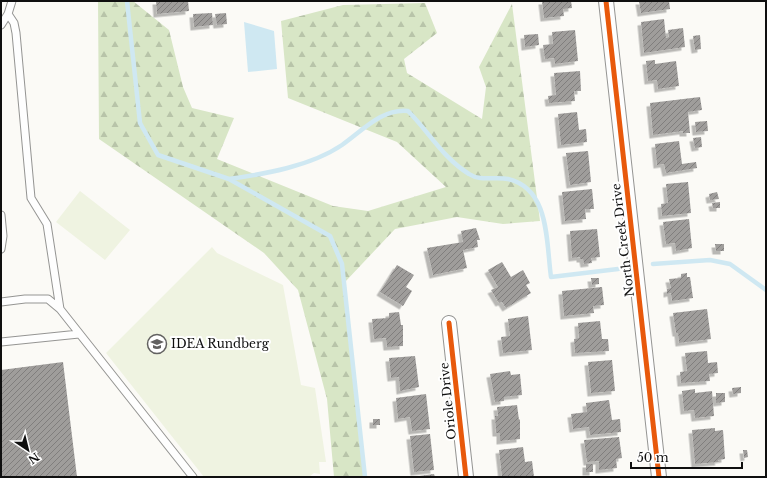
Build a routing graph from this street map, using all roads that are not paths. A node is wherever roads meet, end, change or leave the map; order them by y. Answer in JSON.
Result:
{"nodes":[{"id":1,"x":12,"y":1,"type":"edge"},
{"id":2,"x":606,"y":1,"type":"edge"},
{"id":3,"x":8,"y":14,"type":"junction"},
{"id":4,"x":1,"y":25,"type":"edge"},
{"id":5,"x":1,"y":215,"type":"edge"},
{"id":6,"x":1,"y":249,"type":"edge"},
{"id":7,"x":1,"y":302,"type":"edge"},
{"id":8,"x":60,"y":309,"type":"junction"},
{"id":9,"x":449,"y":323,"type":"dead end"},
{"id":10,"x":79,"y":334,"type":"junction"},
{"id":11,"x":1,"y":342,"type":"edge"},
{"id":12,"x":193,"y":477,"type":"edge"},
{"id":13,"x":466,"y":477,"type":"edge"},
{"id":14,"x":659,"y":477,"type":"edge"}],
"edges":[{"from":1,"to":3,"type":"lane"},
{"from":2,"to":14,"type":"street","name":"North Creek Drive"},
{"from":3,"to":4,"type":"lane"},
{"from":3,"to":8,"type":"lane"},
{"from":5,"to":6,"type":"lane"},
{"from":7,"to":8,"type":"lane"},
{"from":8,"to":10,"type":"lane"},
{"from":9,"to":13,"type":"street","name":"Oriole Drive"},
{"from":10,"to":11,"type":"lane"},
{"from":10,"to":12,"type":"lane"}]}
